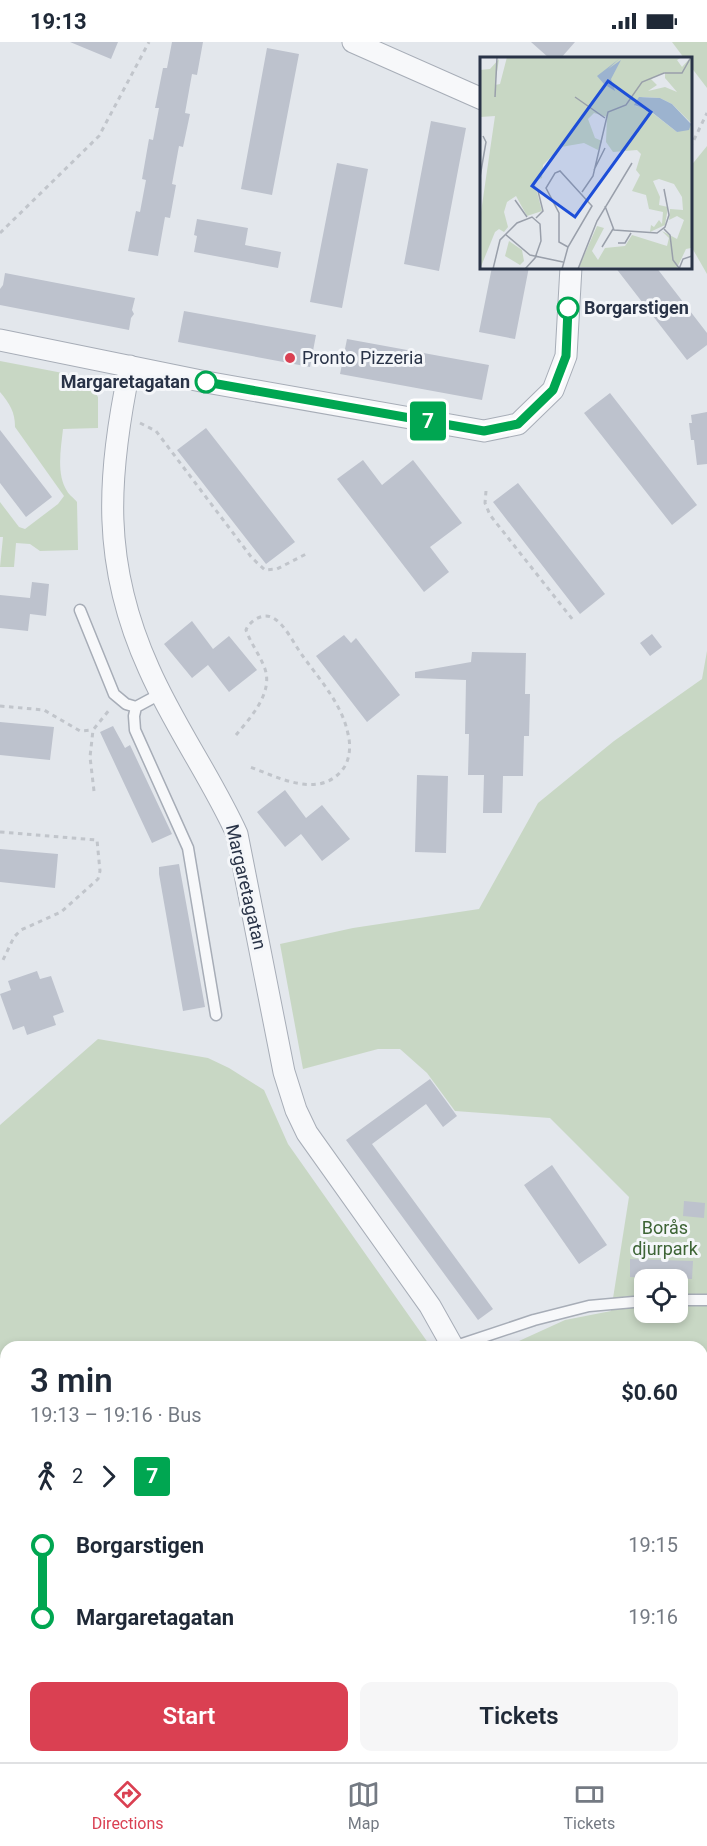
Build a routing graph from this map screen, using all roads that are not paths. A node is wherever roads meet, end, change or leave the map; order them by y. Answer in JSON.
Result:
{"nodes":[{"id":1,"x":353,"y":42,"type":"edge"},
{"id":2,"x":480,"y":98,"type":"edge"},
{"id":3,"x":571,"y":268,"type":"edge"},
{"id":4,"x":0,"y":339,"type":"edge"},
{"id":5,"x":130,"y":366,"type":"junction"},
{"id":6,"x":80,"y":610,"type":"dead end"},
{"id":7,"x":162,"y":693,"type":"junction"},
{"id":8,"x":136,"y":707,"type":"junction"},
{"id":9,"x":216,"y":1015,"type":"dead end"},
{"id":10,"x":688,"y":1300,"type":"edge"},
{"id":11,"x":707,"y":1300,"type":"edge"},
{"id":12,"x":634,"y":1302,"type":"edge"},
{"id":13,"x":450,"y":1341,"type":"edge"},
{"id":14,"x":471,"y":1341,"type":"edge"}],
"edges":[{"from":1,"to":2,"type":"street"},
{"from":3,"to":5,"type":"street"},
{"from":4,"to":5,"type":"street"},
{"from":5,"to":7,"type":"street","name":"Margaretagatan"},
{"from":6,"to":8,"type":"lane"},
{"from":7,"to":8,"type":"lane"},
{"from":7,"to":13,"type":"street","name":"Margaretagatan"},
{"from":8,"to":9,"type":"lane"},
{"from":10,"to":11,"type":"lane"},
{"from":12,"to":14,"type":"lane"}]}
